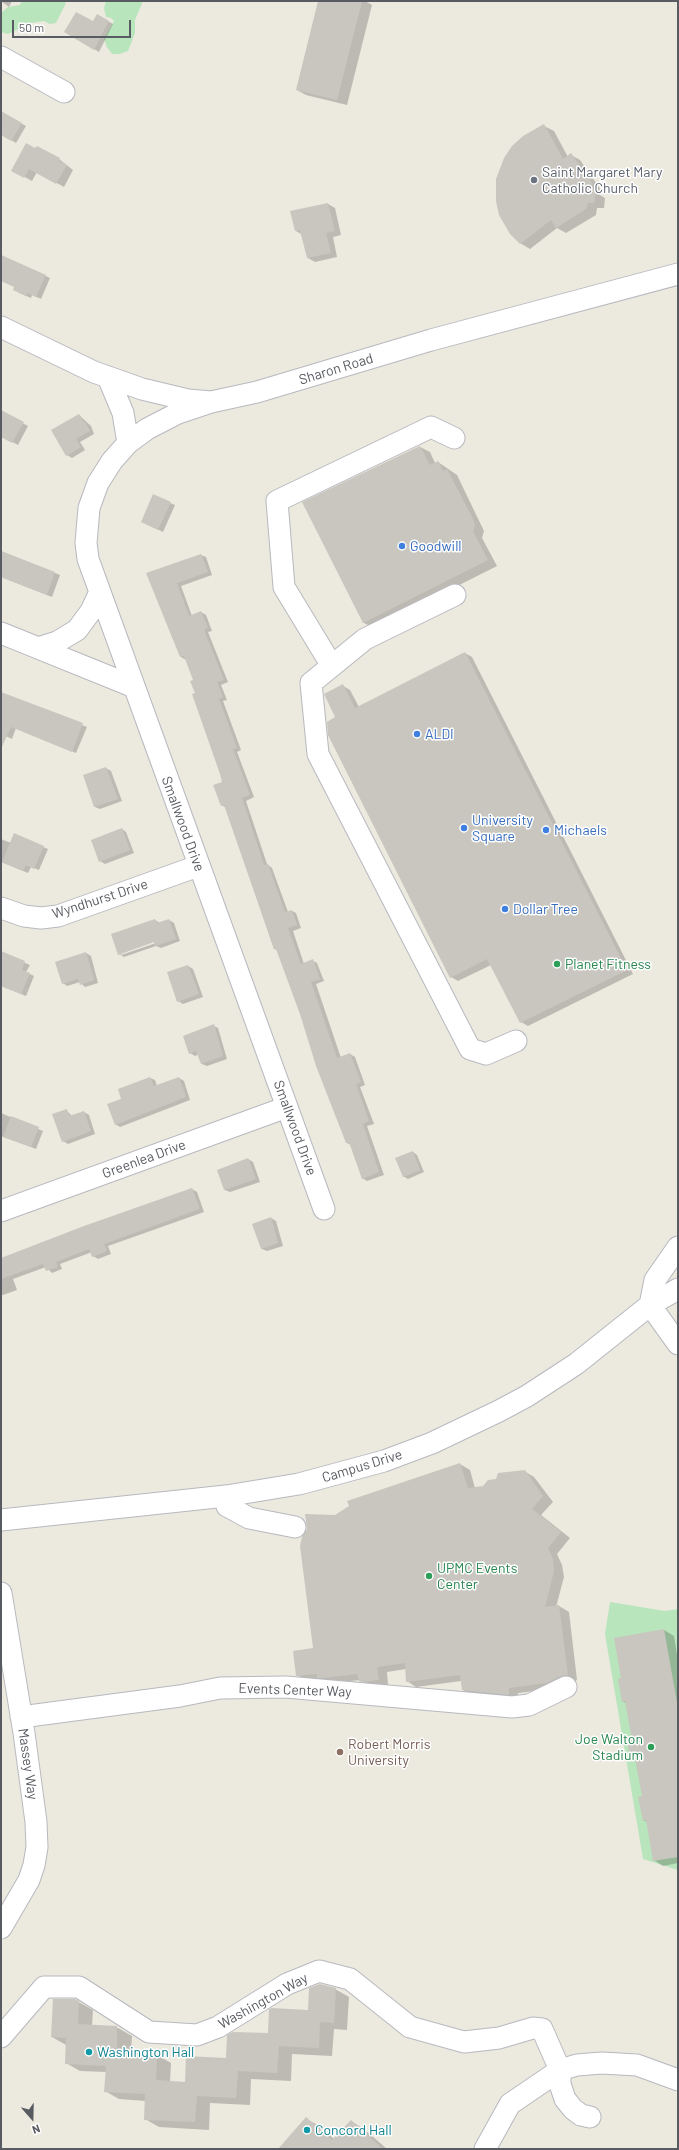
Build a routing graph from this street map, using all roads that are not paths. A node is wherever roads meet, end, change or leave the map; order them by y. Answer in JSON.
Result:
{"nodes":[{"id":1,"x":1,"y":57,"type":"edge"},
{"id":2,"x":64,"y":92,"type":"dead end"},
{"id":3,"x":678,"y":274,"type":"edge"},
{"id":4,"x":1,"y":327,"type":"edge"},
{"id":5,"x":108,"y":377,"type":"junction"},
{"id":6,"x":211,"y":402,"type":"junction"},
{"id":7,"x":454,"y":438,"type":"dead end"},
{"id":8,"x":128,"y":443,"type":"junction"},
{"id":9,"x":99,"y":594,"type":"junction"},
{"id":10,"x":455,"y":595,"type":"dead end"},
{"id":11,"x":1,"y":634,"type":"edge"},
{"id":12,"x":38,"y":648,"type":"junction"},
{"id":13,"x":332,"y":666,"type":"junction"},
{"id":14,"x":132,"y":686,"type":"junction"},
{"id":15,"x":198,"y":866,"type":"junction"},
{"id":16,"x":1,"y":908,"type":"edge"},
{"id":17,"x":516,"y":1041,"type":"dead end"},
{"id":18,"x":287,"y":1107,"type":"junction"},
{"id":19,"x":324,"y":1209,"type":"dead end"},
{"id":20,"x":1,"y":1211,"type":"edge"},
{"id":21,"x":678,"y":1247,"type":"edge"},
{"id":22,"x":678,"y":1289,"type":"edge"},
{"id":23,"x":650,"y":1305,"type":"junction"},
{"id":24,"x":678,"y":1344,"type":"edge"},
{"id":25,"x":226,"y":1496,"type":"junction"},
{"id":26,"x":1,"y":1520,"type":"edge"},
{"id":27,"x":295,"y":1526,"type":"dead end"},
{"id":28,"x":1,"y":1592,"type":"edge"},
{"id":29,"x":566,"y":1687,"type":"dead end"},
{"id":30,"x":21,"y":1717,"type":"junction"},
{"id":31,"x":1,"y":1928,"type":"edge"},
{"id":32,"x":1,"y":2037,"type":"edge"},
{"id":33,"x":560,"y":2077,"type":"junction"},
{"id":34,"x":678,"y":2080,"type":"edge"},
{"id":35,"x":485,"y":2149,"type":"edge"}],
"edges":[{"from":1,"to":2,"type":"street"},
{"from":3,"to":6,"type":"street","name":"Sharon Road"},
{"from":4,"to":5,"type":"street","name":"Sharon Road"},
{"from":5,"to":6,"type":"street","name":"Sharon Road"},
{"from":5,"to":8,"type":"street"},
{"from":6,"to":8,"type":"street","name":"Smallwood Drive"},
{"from":7,"to":13,"type":"street"},
{"from":8,"to":9,"type":"street","name":"Smallwood Drive"},
{"from":9,"to":12,"type":"street"},
{"from":9,"to":14,"type":"street","name":"Smallwood Drive"},
{"from":10,"to":13,"type":"street"},
{"from":11,"to":12,"type":"street"},
{"from":12,"to":14,"type":"street"},
{"from":13,"to":17,"type":"street"},
{"from":14,"to":15,"type":"street","name":"Smallwood Drive"},
{"from":15,"to":16,"type":"street","name":"Wyndhurst Drive"},
{"from":15,"to":18,"type":"street","name":"Smallwood Drive"},
{"from":18,"to":19,"type":"street","name":"Smallwood Drive"},
{"from":18,"to":20,"type":"street","name":"Greenlea Drive"},
{"from":21,"to":23,"type":"street"},
{"from":22,"to":23,"type":"street","name":"Campus Drive"},
{"from":23,"to":24,"type":"street"},
{"from":23,"to":25,"type":"street","name":"Campus Drive"},
{"from":25,"to":26,"type":"street","name":"Campus Drive"},
{"from":25,"to":27,"type":"street"},
{"from":28,"to":30,"type":"street","name":"Massey Way"},
{"from":29,"to":30,"type":"street","name":"Events Center Way"},
{"from":30,"to":31,"type":"street","name":"Massey Way"},
{"from":32,"to":33,"type":"street","name":"Washington Way"},
{"from":33,"to":34,"type":"street"},
{"from":33,"to":35,"type":"street"}]}
